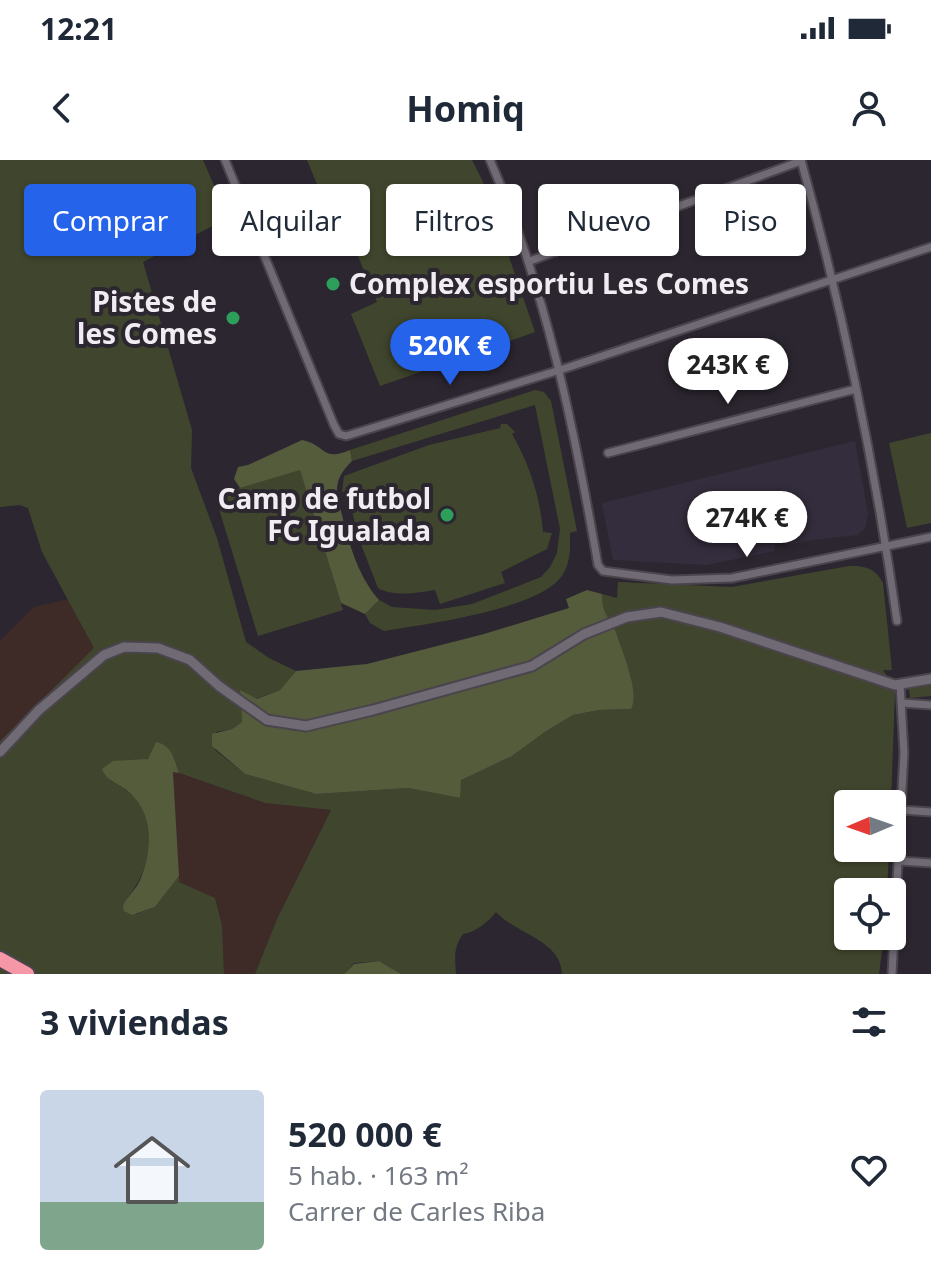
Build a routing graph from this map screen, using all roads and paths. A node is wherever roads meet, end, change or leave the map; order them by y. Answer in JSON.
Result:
{"nodes":[{"id":1,"x":225,"y":160,"type":"edge"},
{"id":2,"x":503,"y":160,"type":"edge"},
{"id":3,"x":801,"y":160,"type":"edge"},
{"id":4,"x":491,"y":162,"type":"edge"},
{"id":5,"x":931,"y":247,"type":"edge"},
{"id":6,"x":530,"y":261,"type":"junction"},
{"id":7,"x":833,"y":279,"type":"junction"},
{"id":8,"x":560,"y":370,"type":"junction"},
{"id":9,"x":856,"y":389,"type":"junction"},
{"id":10,"x":608,"y":453,"type":"dead end"},
{"id":11,"x":931,"y":537,"type":"edge"},
{"id":12,"x":885,"y":545,"type":"junction"},
{"id":13,"x":897,"y":621,"type":"dead end"},
{"id":14,"x":931,"y":679,"type":"edge"},
{"id":15,"x":898,"y":684,"type":"junction"},
{"id":16,"x":902,"y":703,"type":"junction"},
{"id":17,"x":931,"y":705,"type":"edge"},
{"id":18,"x":0,"y":752,"type":"edge"},
{"id":19,"x":902,"y":790,"type":"edge"},
{"id":20,"x":906,"y":810,"type":"edge"},
{"id":21,"x":931,"y":812,"type":"edge"},
{"id":22,"x":906,"y":861,"type":"edge"},
{"id":23,"x":899,"y":862,"type":"edge"},
{"id":24,"x":931,"y":863,"type":"edge"},
{"id":25,"x":0,"y":959,"type":"edge"},
{"id":26,"x":27,"y":974,"type":"edge"},
{"id":27,"x":892,"y":974,"type":"edge"}],
"edges":[{"from":1,"to":8,"type":"street"},
{"from":2,"to":4,"type":"street"},
{"from":3,"to":6,"type":"street"},
{"from":3,"to":7,"type":"street"},
{"from":4,"to":6,"type":"street"},
{"from":5,"to":7,"type":"street"},
{"from":6,"to":8,"type":"street"},
{"from":7,"to":8,"type":"street"},
{"from":7,"to":9,"type":"street"},
{"from":8,"to":12,"type":"street"},
{"from":9,"to":10,"type":"street"},
{"from":9,"to":12,"type":"street"},
{"from":11,"to":12,"type":"street"},
{"from":12,"to":13,"type":"street"},
{"from":14,"to":15,"type":"street"},
{"from":15,"to":16,"type":"street"},
{"from":15,"to":18,"type":"street"},
{"from":16,"to":17,"type":"street"},
{"from":16,"to":19,"type":"street"},
{"from":20,"to":21,"type":"street"},
{"from":22,"to":24,"type":"street"},
{"from":23,"to":27,"type":"street"},
{"from":25,"to":26,"type":"highway"}]}
